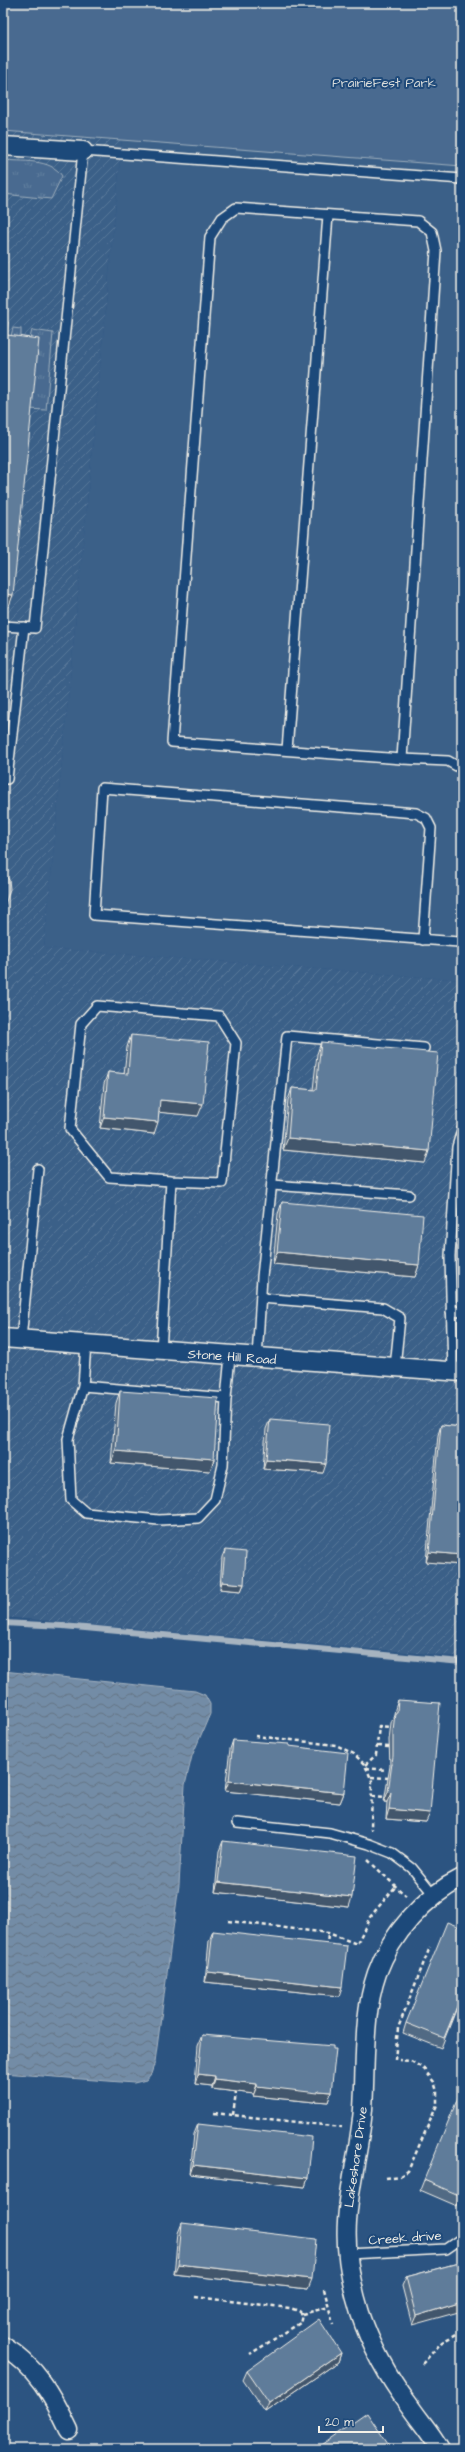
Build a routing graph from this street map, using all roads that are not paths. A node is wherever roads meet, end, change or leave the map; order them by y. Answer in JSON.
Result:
{"nodes":[{"id":1,"x":3,"y":146,"type":"edge"},
{"id":2,"x":83,"y":151,"type":"junction"},
{"id":3,"x":462,"y":179,"type":"edge"},
{"id":4,"x":328,"y":215,"type":"junction"},
{"id":5,"x":3,"y":626,"type":"edge"},
{"id":6,"x":24,"y":627,"type":"junction"},
{"id":7,"x":287,"y":750,"type":"junction"},
{"id":8,"x":402,"y":759,"type":"junction"},
{"id":9,"x":462,"y":769,"type":"edge"},
{"id":10,"x":7,"y":779,"type":"dead end"},
{"id":11,"x":423,"y":940,"type":"junction"},
{"id":12,"x":462,"y":941,"type":"edge"},
{"id":13,"x":424,"y":1048,"type":"dead end"},
{"id":14,"x":462,"y":1130,"type":"edge"},
{"id":15,"x":38,"y":1169,"type":"dead end"},
{"id":16,"x":171,"y":1180,"type":"junction"},
{"id":17,"x":272,"y":1185,"type":"junction"},
{"id":18,"x":409,"y":1195,"type":"dead end"},
{"id":19,"x":261,"y":1298,"type":"junction"},
{"id":20,"x":451,"y":1311,"type":"junction"},
{"id":21,"x":462,"y":1312,"type":"edge"},
{"id":22,"x":3,"y":1338,"type":"edge"},
{"id":23,"x":21,"y":1339,"type":"junction"},
{"id":24,"x":86,"y":1344,"type":"junction"},
{"id":25,"x":161,"y":1351,"type":"junction"},
{"id":26,"x":230,"y":1356,"type":"junction"},
{"id":27,"x":257,"y":1358,"type":"junction"},
{"id":28,"x":395,"y":1367,"type":"junction"},
{"id":29,"x":458,"y":1372,"type":"edge"},
{"id":30,"x":83,"y":1386,"type":"junction"},
{"id":31,"x":226,"y":1398,"type":"junction"},
{"id":32,"x":237,"y":1823,"type":"dead end"},
{"id":33,"x":462,"y":1878,"type":"edge"},
{"id":34,"x":434,"y":1895,"type":"junction"},
{"id":35,"x":462,"y":2238,"type":"edge"},
{"id":36,"x":348,"y":2254,"type":"junction"},
{"id":37,"x":3,"y":2346,"type":"edge"},
{"id":38,"x":69,"y":2430,"type":"dead end"},
{"id":39,"x":440,"y":2449,"type":"edge"}],
"edges":[{"from":1,"to":2,"type":"street"},
{"from":2,"to":3,"type":"lane"},
{"from":2,"to":6,"type":"lane"},
{"from":4,"to":7,"type":"lane"},
{"from":4,"to":7,"type":"lane"},
{"from":4,"to":8,"type":"lane"},
{"from":5,"to":6,"type":"lane"},
{"from":6,"to":10,"type":"lane"},
{"from":7,"to":8,"type":"lane"},
{"from":8,"to":9,"type":"lane"},
{"from":11,"to":11,"type":"lane"},
{"from":11,"to":12,"type":"lane"},
{"from":13,"to":17,"type":"lane"},
{"from":14,"to":20,"type":"lane"},
{"from":15,"to":23,"type":"lane"},
{"from":16,"to":16,"type":"lane"},
{"from":16,"to":25,"type":"lane"},
{"from":17,"to":18,"type":"lane"},
{"from":17,"to":19,"type":"lane"},
{"from":19,"to":27,"type":"lane"},
{"from":19,"to":28,"type":"lane"},
{"from":20,"to":21,"type":"lane"},
{"from":20,"to":29,"type":"lane"},
{"from":22,"to":23,"type":"street","name":"Stone Hill Road"},
{"from":23,"to":24,"type":"street","name":"Stone Hill Road"},
{"from":24,"to":25,"type":"street","name":"Stone Hill Road"},
{"from":24,"to":30,"type":"lane"},
{"from":25,"to":26,"type":"street","name":"Stone Hill Road"},
{"from":26,"to":27,"type":"street","name":"Stone Hill Road"},
{"from":26,"to":31,"type":"lane"},
{"from":27,"to":28,"type":"street","name":"Stone Hill Road"},
{"from":28,"to":29,"type":"street","name":"Stone Hill Road"},
{"from":30,"to":31,"type":"lane"},
{"from":30,"to":31,"type":"lane"},
{"from":32,"to":34,"type":"lane"},
{"from":33,"to":34,"type":"street","name":"Lakeshore Drive"},
{"from":34,"to":36,"type":"street","name":"Lakeshore Drive"},
{"from":35,"to":36,"type":"lane","name":"Creek drive"},
{"from":36,"to":39,"type":"street","name":"Lakeshore Drive"},
{"from":37,"to":38,"type":"street"}]}
